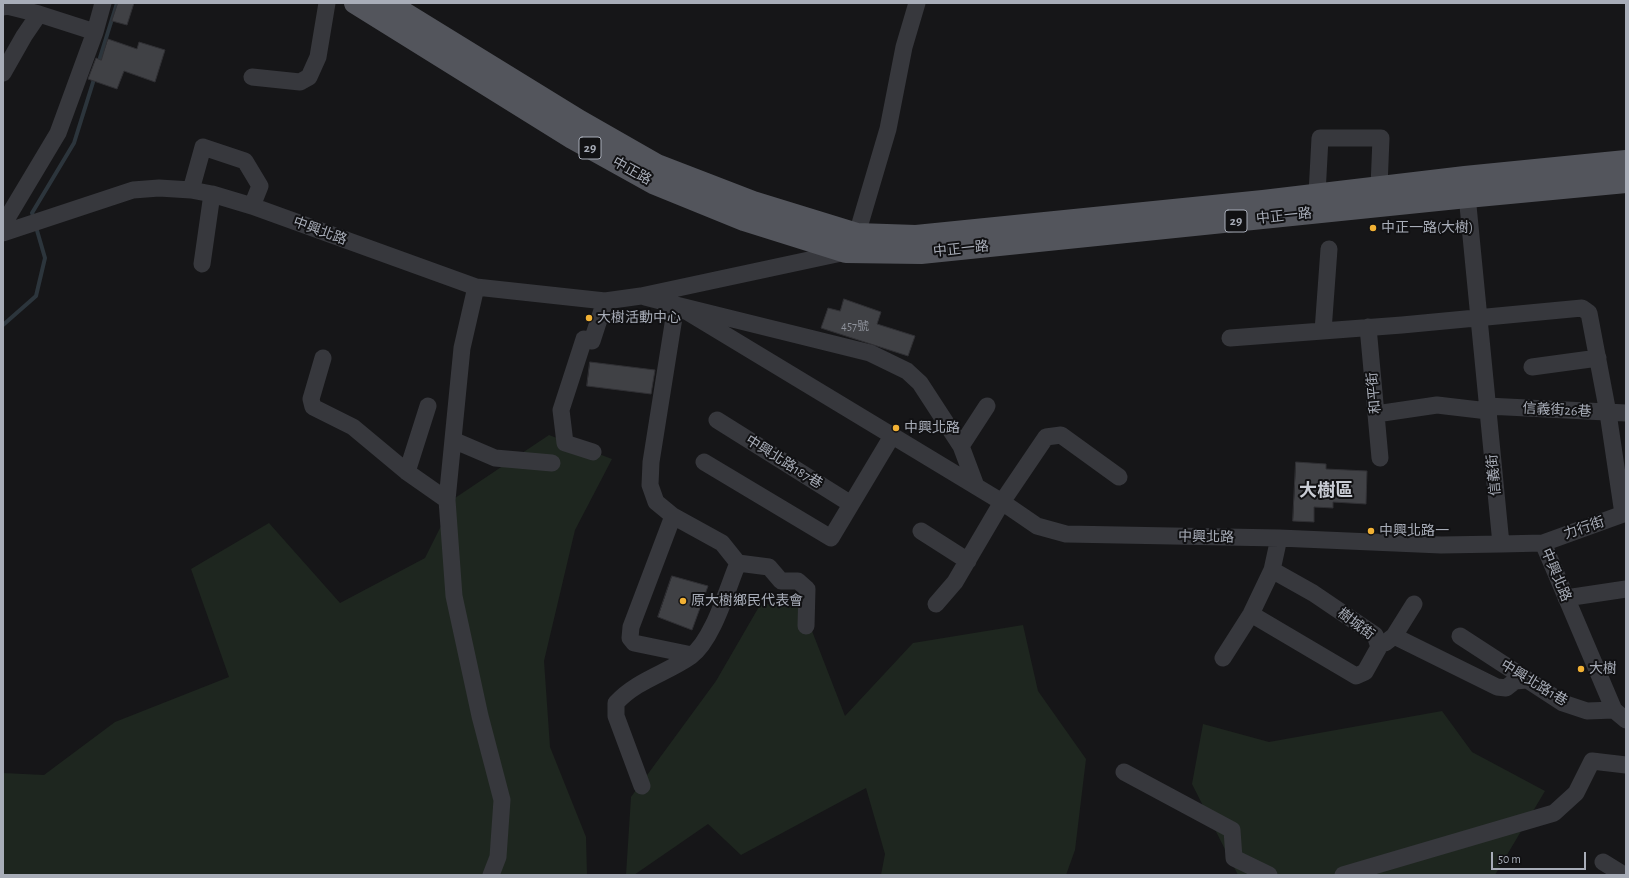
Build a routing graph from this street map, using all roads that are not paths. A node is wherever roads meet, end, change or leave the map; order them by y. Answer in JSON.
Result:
{"nodes":[{"id":1,"x":102,"y":3,"type":"edge"},
{"id":2,"x":326,"y":3,"type":"edge"},
{"id":3,"x":355,"y":3,"type":"edge"},
{"id":4,"x":388,"y":3,"type":"edge"},
{"id":5,"x":916,"y":3,"type":"edge"},
{"id":6,"x":3,"y":7,"type":"edge"},
{"id":7,"x":39,"y":14,"type":"junction"},
{"id":8,"x":95,"y":32,"type":"junction"},
{"id":9,"x":3,"y":73,"type":"edge"},
{"id":10,"x":252,"y":77,"type":"dead end"},
{"id":11,"x":1626,"y":161,"type":"edge"},
{"id":12,"x":1626,"y":182,"type":"edge"},
{"id":13,"x":1379,"y":187,"type":"junction"},
{"id":14,"x":1466,"y":187,"type":"junction"},
{"id":15,"x":191,"y":190,"type":"junction"},
{"id":16,"x":212,"y":194,"type":"junction"},
{"id":17,"x":1317,"y":194,"type":"junction"},
{"id":18,"x":252,"y":206,"type":"junction"},
{"id":19,"x":3,"y":225,"type":"edge"},
{"id":20,"x":3,"y":233,"type":"edge"},
{"id":21,"x":852,"y":243,"type":"junction"},
{"id":22,"x":1328,"y":248,"type":"dead end"},
{"id":23,"x":202,"y":264,"type":"dead end"},
{"id":24,"x":476,"y":287,"type":"junction"},
{"id":25,"x":641,"y":296,"type":"junction"},
{"id":26,"x":605,"y":300,"type":"junction"},
{"id":27,"x":676,"y":305,"type":"junction"},
{"id":28,"x":1479,"y":318,"type":"junction"},
{"id":29,"x":1368,"y":327,"type":"junction"},
{"id":30,"x":1323,"y":331,"type":"junction"},
{"id":31,"x":1230,"y":338,"type":"dead end"},
{"id":32,"x":323,"y":358,"type":"dead end"},
{"id":33,"x":1598,"y":358,"type":"junction"},
{"id":34,"x":1532,"y":367,"type":"dead end"},
{"id":35,"x":428,"y":406,"type":"dead end"},
{"id":36,"x":987,"y":406,"type":"dead end"},
{"id":37,"x":1488,"y":409,"type":"junction"},
{"id":38,"x":1608,"y":413,"type":"junction"},
{"id":39,"x":1626,"y":413,"type":"edge"},
{"id":40,"x":1376,"y":414,"type":"junction"},
{"id":41,"x":717,"y":420,"type":"dead end"},
{"id":42,"x":892,"y":436,"type":"junction"},
{"id":43,"x":454,"y":440,"type":"junction"},
{"id":44,"x":961,"y":446,"type":"junction"},
{"id":45,"x":593,"y":452,"type":"dead end"},
{"id":46,"x":1380,"y":458,"type":"dead end"},
{"id":47,"x":704,"y":462,"type":"dead end"},
{"id":48,"x":552,"y":463,"type":"dead end"},
{"id":49,"x":407,"y":472,"type":"junction"},
{"id":50,"x":1119,"y":477,"type":"dead end"},
{"id":51,"x":976,"y":486,"type":"junction"},
{"id":52,"x":447,"y":500,"type":"junction"},
{"id":53,"x":1002,"y":502,"type":"junction"},
{"id":54,"x":851,"y":504,"type":"junction"},
{"id":55,"x":1625,"y":514,"type":"edge"},
{"id":56,"x":673,"y":516,"type":"junction"},
{"id":57,"x":921,"y":531,"type":"dead end"},
{"id":58,"x":1279,"y":538,"type":"junction"},
{"id":59,"x":1542,"y":543,"type":"junction"},
{"id":60,"x":1501,"y":544,"type":"junction"},
{"id":61,"x":968,"y":561,"type":"junction"},
{"id":62,"x":738,"y":563,"type":"junction"},
{"id":63,"x":1272,"y":570,"type":"junction"},
{"id":64,"x":1626,"y":588,"type":"edge"},
{"id":65,"x":1566,"y":598,"type":"junction"},
{"id":66,"x":936,"y":604,"type":"dead end"},
{"id":67,"x":1414,"y":604,"type":"dead end"},
{"id":68,"x":1251,"y":614,"type":"junction"},
{"id":69,"x":806,"y":626,"type":"dead end"},
{"id":70,"x":1394,"y":636,"type":"junction"},
{"id":71,"x":1460,"y":636,"type":"dead end"},
{"id":72,"x":1379,"y":647,"type":"junction"},
{"id":73,"x":692,"y":655,"type":"junction"},
{"id":74,"x":1223,"y":658,"type":"dead end"},
{"id":75,"x":1527,"y":680,"type":"junction"},
{"id":76,"x":1620,"y":715,"type":"edge"},
{"id":77,"x":1626,"y":765,"type":"edge"},
{"id":78,"x":1124,"y":772,"type":"dead end"},
{"id":79,"x":642,"y":786,"type":"dead end"},
{"id":80,"x":1603,"y":862,"type":"dead end"},
{"id":81,"x":491,"y":875,"type":"edge"},
{"id":82,"x":1269,"y":875,"type":"edge"},
{"id":83,"x":1343,"y":875,"type":"edge"},
{"id":84,"x":1624,"y":875,"type":"edge"}],
"edges":[{"from":1,"to":8,"type":"street"},
{"from":2,"to":10,"type":"street"},
{"from":3,"to":21,"type":"main road","name":"中正路","number":"29"},
{"from":4,"to":21,"type":"main road","name":"中正路","number":"29"},
{"from":5,"to":21,"type":"street"},
{"from":6,"to":7,"type":"street"},
{"from":7,"to":8,"type":"street"},
{"from":7,"to":9,"type":"street"},
{"from":8,"to":19,"type":"street"},
{"from":11,"to":14,"type":"main road","name":"中正一路","number":"29"},
{"from":12,"to":14,"type":"main road","name":"中正一路","number":"29"},
{"from":13,"to":14,"type":"main road","name":"中正一路","number":"29"},
{"from":13,"to":17,"type":"main road","name":"中正一路","number":"29"},
{"from":13,"to":17,"type":"street"},
{"from":14,"to":21,"type":"main road","name":"中正一路","number":"29"},
{"from":14,"to":28,"type":"street","name":"信義街"},
{"from":15,"to":16,"type":"street","name":"中興北路"},
{"from":15,"to":18,"type":"street"},
{"from":15,"to":20,"type":"street","name":"中興北路"},
{"from":16,"to":18,"type":"street","name":"中興北路"},
{"from":16,"to":23,"type":"street"},
{"from":17,"to":21,"type":"main road","name":"中正一路","number":"29"},
{"from":18,"to":24,"type":"street","name":"中興北路"},
{"from":21,"to":25,"type":"street","name":"中興北路"},
{"from":22,"to":30,"type":"street"},
{"from":24,"to":26,"type":"street","name":"中興北路"},
{"from":24,"to":43,"type":"street"},
{"from":25,"to":26,"type":"street","name":"中興北路"},
{"from":25,"to":27,"type":"street","name":"中興北路"},
{"from":26,"to":45,"type":"street"},
{"from":27,"to":42,"type":"street","name":"中興北路"},
{"from":27,"to":44,"type":"street"},
{"from":27,"to":56,"type":"street"},
{"from":28,"to":29,"type":"street"},
{"from":28,"to":33,"type":"street"},
{"from":28,"to":37,"type":"street","name":"信義街"},
{"from":29,"to":30,"type":"street"},
{"from":29,"to":40,"type":"street","name":"和平街"},
{"from":30,"to":31,"type":"street"},
{"from":32,"to":49,"type":"street"},
{"from":33,"to":34,"type":"street"},
{"from":33,"to":38,"type":"street"},
{"from":35,"to":49,"type":"street"},
{"from":36,"to":44,"type":"street"},
{"from":37,"to":38,"type":"street","name":"信義街26巷"},
{"from":37,"to":40,"type":"street","name":"信義街26巷"},
{"from":37,"to":60,"type":"street","name":"信義街"},
{"from":38,"to":39,"type":"street","name":"信義街26巷"},
{"from":38,"to":55,"type":"street"},
{"from":40,"to":46,"type":"street","name":"和平街"},
{"from":41,"to":54,"type":"street","name":"中興北路187巷"},
{"from":42,"to":51,"type":"street","name":"中興北路"},
{"from":42,"to":54,"type":"street"},
{"from":43,"to":48,"type":"street"},
{"from":43,"to":52,"type":"street"},
{"from":44,"to":51,"type":"street"},
{"from":47,"to":54,"type":"street"},
{"from":49,"to":52,"type":"street"},
{"from":50,"to":53,"type":"street"},
{"from":51,"to":53,"type":"street","name":"中興北路"},
{"from":52,"to":81,"type":"street"},
{"from":53,"to":58,"type":"street","name":"中興北路"},
{"from":53,"to":61,"type":"street"},
{"from":55,"to":59,"type":"street","name":"力行街"},
{"from":56,"to":62,"type":"street"},
{"from":56,"to":73,"type":"street"},
{"from":57,"to":61,"type":"street"},
{"from":58,"to":60,"type":"street","name":"中興北路"},
{"from":58,"to":63,"type":"street"},
{"from":59,"to":60,"type":"street","name":"中興北路"},
{"from":59,"to":65,"type":"street","name":"中興北路"},
{"from":61,"to":66,"type":"street"},
{"from":62,"to":69,"type":"street"},
{"from":62,"to":73,"type":"street"},
{"from":63,"to":68,"type":"street"},
{"from":63,"to":72,"type":"street","name":"樹城街"},
{"from":64,"to":65,"type":"street"},
{"from":65,"to":76,"type":"street","name":"中興北路"},
{"from":67,"to":70,"type":"street"},
{"from":68,"to":72,"type":"street","name":"樹城街"},
{"from":68,"to":74,"type":"street"},
{"from":70,"to":72,"type":"street"},
{"from":70,"to":75,"type":"street","name":"樹城街"},
{"from":71,"to":75,"type":"street","name":"中興北路1巷"},
{"from":73,"to":79,"type":"street"},
{"from":75,"to":76,"type":"street","name":"中興北路1巷"},
{"from":77,"to":83,"type":"street"},
{"from":78,"to":82,"type":"street"},
{"from":80,"to":84,"type":"street"}]}
